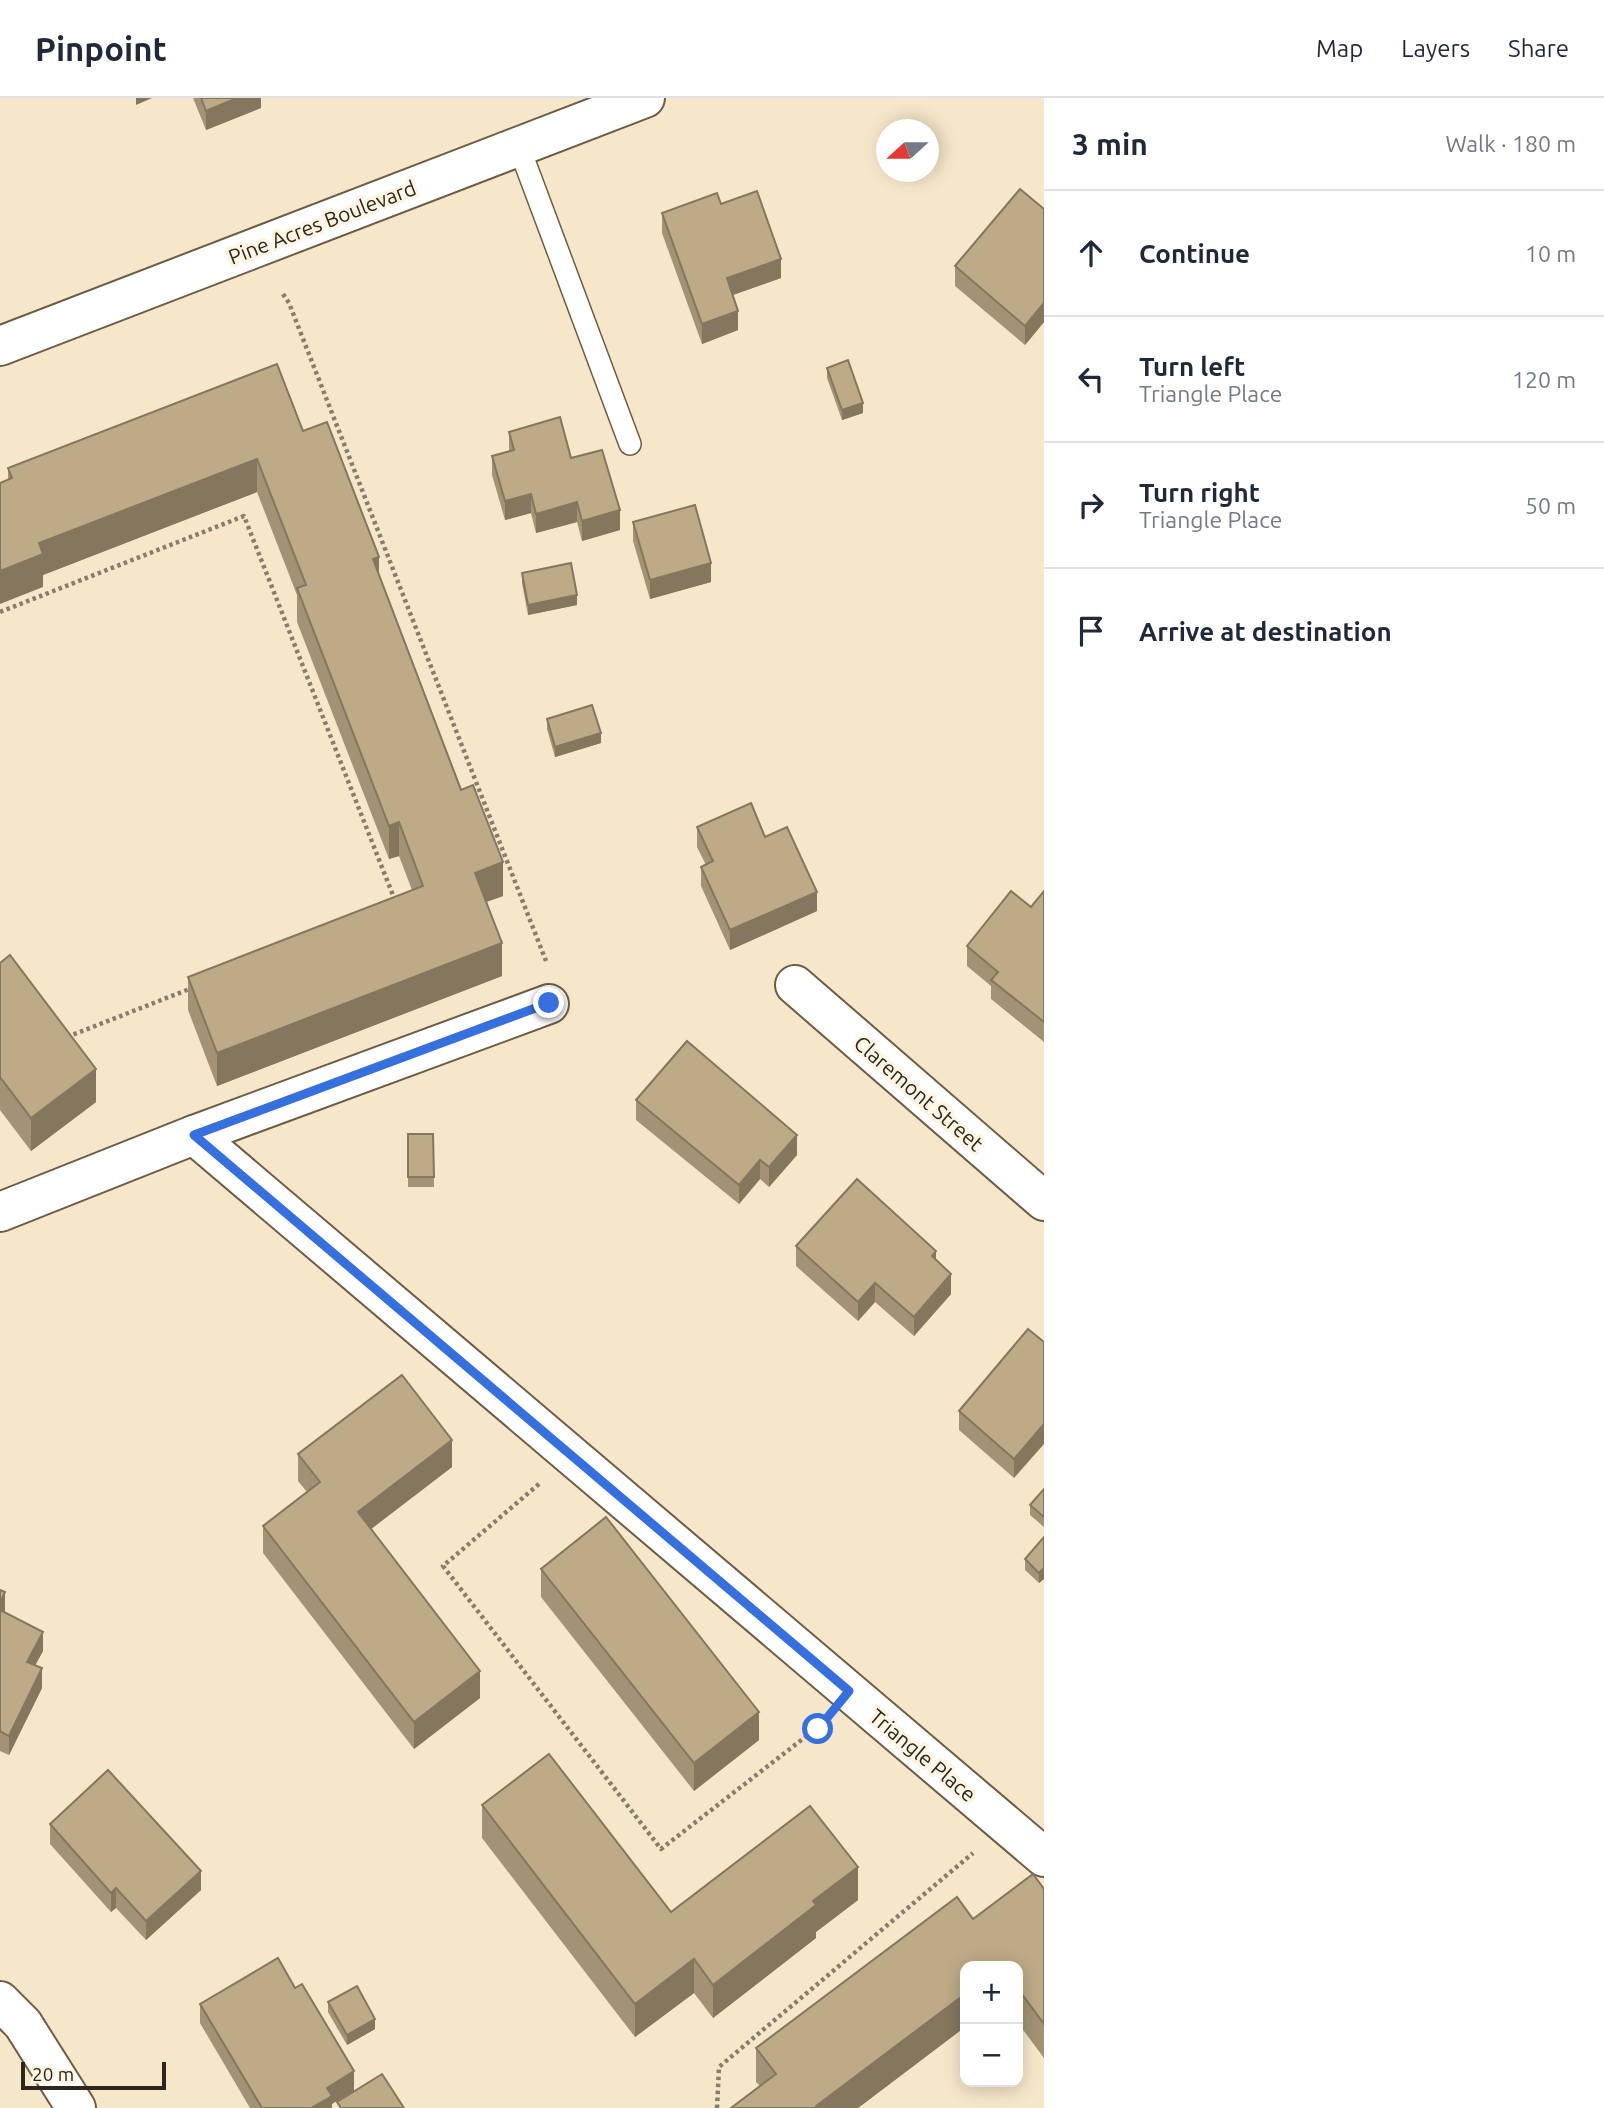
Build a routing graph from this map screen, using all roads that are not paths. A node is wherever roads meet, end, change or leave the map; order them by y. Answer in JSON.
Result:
{"nodes":[{"id":1,"x":645,"y":98,"type":"edge"},
{"id":2,"x":519,"y":147,"type":"junction"},
{"id":3,"x":0,"y":346,"type":"edge"},
{"id":4,"x":630,"y":444,"type":"dead end"},
{"id":5,"x":795,"y":985,"type":"dead end"},
{"id":6,"x":549,"y":1003,"type":"dead end"},
{"id":7,"x":194,"y":1135,"type":"junction"},
{"id":8,"x":1044,"y":1201,"type":"edge"},
{"id":9,"x":0,"y":1212,"type":"edge"},
{"id":10,"x":1044,"y":1857,"type":"edge"},
{"id":11,"x":0,"y":2001,"type":"edge"},
{"id":12,"x":76,"y":2108,"type":"edge"}],
"edges":[{"from":1,"to":2,"type":"street","name":"Pine Acres Boulevard"},
{"from":2,"to":3,"type":"street","name":"Pine Acres Boulevard"},
{"from":2,"to":4,"type":"lane"},
{"from":5,"to":8,"type":"street","name":"Claremont Street"},
{"from":6,"to":7,"type":"street"},
{"from":7,"to":9,"type":"street"},
{"from":7,"to":10,"type":"street","name":"Triangle Place"},
{"from":11,"to":12,"type":"street"}]}
